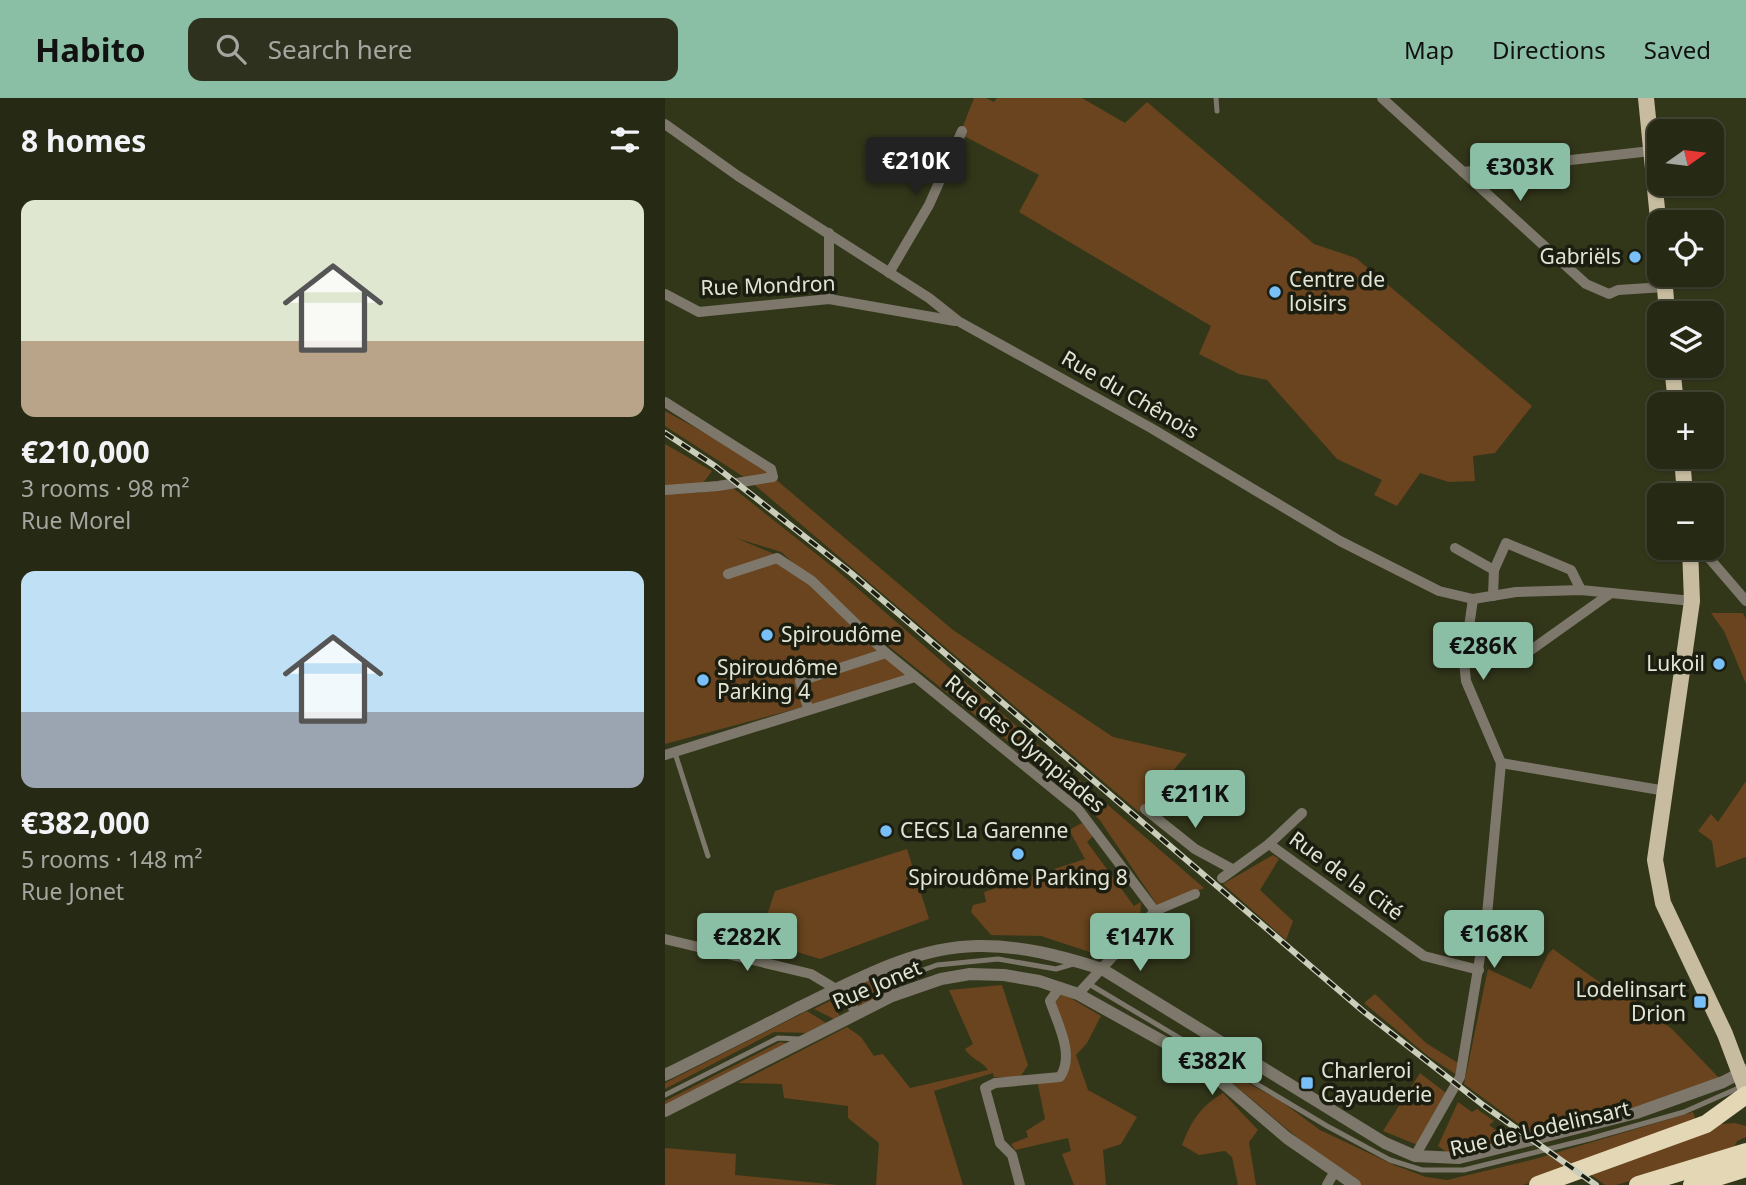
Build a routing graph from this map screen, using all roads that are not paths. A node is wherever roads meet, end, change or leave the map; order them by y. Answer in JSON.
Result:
{"nodes":[{"id":1,"x":1216,"y":98,"type":"edge"},
{"id":2,"x":1382,"y":98,"type":"edge"},
{"id":3,"x":1646,"y":98,"type":"edge"},
{"id":4,"x":1217,"y":111,"type":"dead end"},
{"id":5,"x":1648,"y":119,"type":"edge"},
{"id":6,"x":665,"y":124,"type":"edge"},
{"id":7,"x":962,"y":131,"type":"dead end"},
{"id":8,"x":1647,"y":151,"type":"edge"},
{"id":9,"x":1463,"y":172,"type":"junction"},
{"id":10,"x":829,"y":233,"type":"junction"},
{"id":11,"x":889,"y":273,"type":"junction"},
{"id":12,"x":1647,"y":284,"type":"edge"},
{"id":13,"x":665,"y":294,"type":"edge"},
{"id":14,"x":829,"y":299,"type":"junction"},
{"id":15,"x":958,"y":321,"type":"junction"},
{"id":16,"x":665,"y":402,"type":"edge"},
{"id":17,"x":665,"y":490,"type":"edge"},
{"id":18,"x":1455,"y":548,"type":"dead end"},
{"id":19,"x":1690,"y":560,"type":"edge"},
{"id":20,"x":1711,"y":560,"type":"edge"},
{"id":21,"x":1494,"y":570,"type":"junction"},
{"id":22,"x":727,"y":574,"type":"dead end"},
{"id":23,"x":1581,"y":590,"type":"junction"},
{"id":24,"x":1611,"y":593,"type":"junction"},
{"id":25,"x":1493,"y":596,"type":"junction"},
{"id":26,"x":1473,"y":599,"type":"junction"},
{"id":27,"x":1692,"y":601,"type":"junction"},
{"id":28,"x":1746,"y":601,"type":"edge"},
{"id":29,"x":1531,"y":650,"type":"dead end"},
{"id":30,"x":886,"y":653,"type":"junction"},
{"id":31,"x":915,"y":677,"type":"junction"},
{"id":32,"x":808,"y":708,"type":"junction"},
{"id":33,"x":670,"y":754,"type":"edge"},
{"id":34,"x":1501,"y":763,"type":"junction"},
{"id":35,"x":1666,"y":791,"type":"junction"},
{"id":36,"x":1145,"y":809,"type":"dead end"},
{"id":37,"x":1302,"y":813,"type":"dead end"},
{"id":38,"x":1269,"y":844,"type":"junction"},
{"id":39,"x":708,"y":856,"type":"dead end"},
{"id":40,"x":1231,"y":869,"type":"junction"},
{"id":41,"x":1222,"y":878,"type":"dead end"},
{"id":42,"x":1195,"y":894,"type":"dead end"},
{"id":43,"x":1155,"y":911,"type":"junction"},
{"id":44,"x":665,"y":939,"type":"edge"},
{"id":45,"x":1102,"y":969,"type":"junction"},
{"id":46,"x":1479,"y":970,"type":"junction"},
{"id":47,"x":1089,"y":984,"type":"junction"},
{"id":48,"x":1060,"y":987,"type":"junction"},
{"id":49,"x":836,"y":989,"type":"junction"},
{"id":50,"x":1079,"y":994,"type":"junction"},
{"id":51,"x":857,"y":1014,"type":"junction"},
{"id":52,"x":1725,"y":1034,"type":"junction"},
{"id":53,"x":806,"y":1040,"type":"junction"},
{"id":54,"x":1746,"y":1058,"type":"edge"},
{"id":55,"x":665,"y":1075,"type":"edge"},
{"id":56,"x":1744,"y":1083,"type":"edge"},
{"id":57,"x":665,"y":1094,"type":"edge"},
{"id":58,"x":665,"y":1111,"type":"edge"},
{"id":59,"x":1746,"y":1152,"type":"edge"},
{"id":60,"x":1415,"y":1156,"type":"junction"},
{"id":61,"x":1746,"y":1168,"type":"edge"},
{"id":62,"x":1335,"y":1171,"type":"junction"},
{"id":63,"x":1020,"y":1185,"type":"edge"},
{"id":64,"x":1327,"y":1185,"type":"edge"},
{"id":65,"x":1355,"y":1185,"type":"edge"},
{"id":66,"x":1538,"y":1185,"type":"edge"},
{"id":67,"x":1638,"y":1185,"type":"edge"},
{"id":68,"x":1692,"y":1185,"type":"edge"}],
"edges":[{"from":1,"to":4,"type":"lane"},
{"from":2,"to":9,"type":"street"},
{"from":3,"to":5,"type":"main road"},
{"from":6,"to":10,"type":"street","name":"Rue du Chênois"},
{"from":7,"to":11,"type":"street"},
{"from":8,"to":9,"type":"street"},
{"from":9,"to":12,"type":"street"},
{"from":10,"to":11,"type":"street","name":"Rue du Chênois"},
{"from":10,"to":14,"type":"street"},
{"from":11,"to":15,"type":"street","name":"Rue du Chênois"},
{"from":13,"to":14,"type":"street","name":"Rue Mondron"},
{"from":14,"to":15,"type":"street","name":"Rue Mondron"},
{"from":15,"to":26,"type":"street","name":"Rue du Chênois"},
{"from":16,"to":17,"type":"street"},
{"from":18,"to":21,"type":"street"},
{"from":19,"to":27,"type":"main road"},
{"from":20,"to":28,"type":"street"},
{"from":21,"to":23,"type":"street"},
{"from":21,"to":25,"type":"street"},
{"from":22,"to":30,"type":"street","name":"Rue des Olympiades"},
{"from":23,"to":24,"type":"street","name":"Rue du Chênois"},
{"from":23,"to":25,"type":"street","name":"Rue du Chênois"},
{"from":24,"to":27,"type":"street","name":"Rue du Chênois"},
{"from":24,"to":29,"type":"street"},
{"from":25,"to":26,"type":"street","name":"Rue du Chênois"},
{"from":26,"to":34,"type":"street"},
{"from":27,"to":35,"type":"main road"},
{"from":30,"to":31,"type":"street","name":"Rue des Olympiades"},
{"from":30,"to":32,"type":"street"},
{"from":31,"to":32,"type":"street","name":"Rue des Olympiades"},
{"from":31,"to":43,"type":"street","name":"Rue des Olympiades"},
{"from":32,"to":33,"type":"street","name":"Rue des Olympiades"},
{"from":33,"to":39,"type":"lane"},
{"from":34,"to":35,"type":"street"},
{"from":34,"to":46,"type":"street"},
{"from":35,"to":52,"type":"main road"},
{"from":36,"to":40,"type":"street"},
{"from":37,"to":38,"type":"street"},
{"from":38,"to":40,"type":"street"},
{"from":38,"to":46,"type":"street","name":"Rue de la Cité"},
{"from":40,"to":41,"type":"street"},
{"from":42,"to":43,"type":"street"},
{"from":43,"to":45,"type":"street"},
{"from":44,"to":49,"type":"street"},
{"from":45,"to":47,"type":"street"},
{"from":45,"to":49,"type":"street"},
{"from":45,"to":60,"type":"street"},
{"from":46,"to":60,"type":"street"},
{"from":47,"to":50,"type":"street"},
{"from":47,"to":56,"type":"lane","name":"Rue de Lodelinsart"},
{"from":48,"to":50,"type":"street","name":"Rue Jonet"},
{"from":48,"to":51,"type":"street","name":"Rue Jonet"},
{"from":48,"to":63,"type":"street"},
{"from":49,"to":51,"type":"street"},
{"from":49,"to":55,"type":"street"},
{"from":50,"to":62,"type":"street","name":"Rue Jonet"},
{"from":51,"to":53,"type":"street","name":"Rue Jonet"},
{"from":52,"to":54,"type":"main road"},
{"from":52,"to":56,"type":"main road"},
{"from":53,"to":57,"type":"lane"},
{"from":53,"to":58,"type":"street","name":"Rue Jonet"},
{"from":56,"to":60,"type":"street"},
{"from":56,"to":66,"type":"highway"},
{"from":59,"to":67,"type":"highway"},
{"from":61,"to":68,"type":"highway"},
{"from":62,"to":64,"type":"street"},
{"from":62,"to":65,"type":"street","name":"Rue Jonet"}]}
